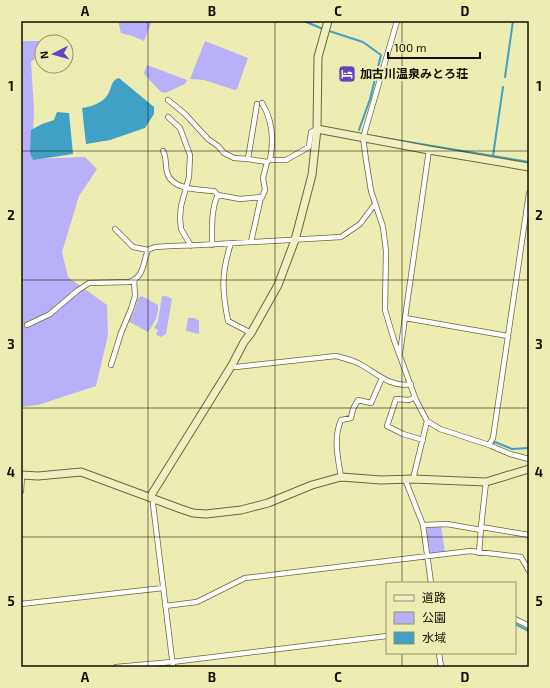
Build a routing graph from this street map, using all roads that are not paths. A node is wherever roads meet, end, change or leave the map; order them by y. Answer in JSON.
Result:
{"nodes":[{"id":1,"x":328,"y":21,"type":"edge"},
{"id":2,"x":397,"y":21,"type":"edge"},
{"id":3,"x":168,"y":100,"type":"dead end"},
{"id":4,"x":168,"y":117,"type":"dead end"},
{"id":5,"x":317,"y":129,"type":"junction"},
{"id":6,"x":363,"y":138,"type":"junction"},
{"id":7,"x":429,"y":150,"type":"junction"},
{"id":8,"x":163,"y":151,"type":"dead end"},
{"id":9,"x":248,"y":160,"type":"junction"},
{"id":10,"x":268,"y":161,"type":"junction"},
{"id":11,"x":529,"y":167,"type":"edge"},
{"id":12,"x":186,"y":189,"type":"junction"},
{"id":13,"x":529,"y":193,"type":"edge"},
{"id":14,"x":218,"y":195,"type":"junction"},
{"id":15,"x":261,"y":197,"type":"junction"},
{"id":16,"x":375,"y":204,"type":"junction"},
{"id":17,"x":115,"y":229,"type":"dead end"},
{"id":18,"x":295,"y":240,"type":"junction"},
{"id":19,"x":251,"y":242,"type":"junction"},
{"id":20,"x":231,"y":243,"type":"junction"},
{"id":21,"x":212,"y":244,"type":"junction"},
{"id":22,"x":191,"y":246,"type":"junction"},
{"id":23,"x":148,"y":250,"type":"junction"},
{"id":24,"x":134,"y":280,"type":"junction"},
{"id":25,"x":405,"y":318,"type":"junction"},
{"id":26,"x":28,"y":325,"type":"dead end"},
{"id":27,"x":251,"y":333,"type":"junction"},
{"id":28,"x":508,"y":336,"type":"junction"},
{"id":29,"x":400,"y":354,"type":"junction"},
{"id":30,"x":111,"y":365,"type":"dead end"},
{"id":31,"x":232,"y":365,"type":"junction"},
{"id":32,"x":382,"y":378,"type":"junction"},
{"id":33,"x":411,"y":384,"type":"junction"},
{"id":34,"x":415,"y":397,"type":"junction"},
{"id":35,"x":428,"y":421,"type":"junction"},
{"id":36,"x":422,"y":440,"type":"junction"},
{"id":37,"x":489,"y":445,"type":"junction"},
{"id":38,"x":529,"y":459,"type":"edge"},
{"id":39,"x":529,"y":469,"type":"edge"},
{"id":40,"x":22,"y":475,"type":"edge"},
{"id":41,"x":341,"y":477,"type":"junction"},
{"id":42,"x":405,"y":479,"type":"junction"},
{"id":43,"x":413,"y":479,"type":"junction"},
{"id":44,"x":486,"y":482,"type":"junction"},
{"id":45,"x":21,"y":491,"type":"edge"},
{"id":46,"x":152,"y":498,"type":"junction"},
{"id":47,"x":423,"y":525,"type":"junction"},
{"id":48,"x":481,"y":529,"type":"junction"},
{"id":49,"x":529,"y":535,"type":"edge"},
{"id":50,"x":480,"y":553,"type":"junction"},
{"id":51,"x":428,"y":557,"type":"junction"},
{"id":52,"x":529,"y":571,"type":"edge"},
{"id":53,"x":431,"y":582,"type":"edge"},
{"id":54,"x":163,"y":588,"type":"junction"},
{"id":55,"x":21,"y":604,"type":"edge"},
{"id":56,"x":165,"y":606,"type":"junction"},
{"id":57,"x":516,"y":620,"type":"edge"},
{"id":58,"x":529,"y":626,"type":"edge"},
{"id":59,"x":386,"y":636,"type":"edge"},
{"id":60,"x":439,"y":654,"type":"edge"},
{"id":61,"x":172,"y":665,"type":"edge"},
{"id":62,"x":116,"y":667,"type":"edge"},
{"id":63,"x":441,"y":667,"type":"edge"}],
"edges":[{"from":1,"to":5,"type":"street"},
{"from":2,"to":6,"type":"street"},
{"from":3,"to":9,"type":"street"},
{"from":4,"to":12,"type":"street"},
{"from":5,"to":6,"type":"street"},
{"from":5,"to":10,"type":"street"},
{"from":5,"to":18,"type":"street"},
{"from":6,"to":7,"type":"street"},
{"from":6,"to":16,"type":"street"},
{"from":7,"to":11,"type":"street"},
{"from":7,"to":25,"type":"street"},
{"from":8,"to":12,"type":"street"},
{"from":9,"to":10,"type":"street"},
{"from":9,"to":10,"type":"street"},
{"from":10,"to":15,"type":"street"},
{"from":12,"to":14,"type":"street"},
{"from":12,"to":22,"type":"street"},
{"from":13,"to":28,"type":"street"},
{"from":14,"to":15,"type":"street"},
{"from":14,"to":21,"type":"street"},
{"from":15,"to":19,"type":"street"},
{"from":16,"to":18,"type":"street"},
{"from":16,"to":29,"type":"street"},
{"from":17,"to":23,"type":"street"},
{"from":18,"to":19,"type":"street"},
{"from":18,"to":27,"type":"street"},
{"from":19,"to":20,"type":"street"},
{"from":20,"to":21,"type":"street"},
{"from":20,"to":27,"type":"street"},
{"from":21,"to":22,"type":"street"},
{"from":22,"to":23,"type":"street"},
{"from":23,"to":24,"type":"street"},
{"from":24,"to":26,"type":"street"},
{"from":24,"to":30,"type":"street"},
{"from":25,"to":28,"type":"street"},
{"from":25,"to":29,"type":"street"},
{"from":27,"to":31,"type":"street"},
{"from":28,"to":37,"type":"street"},
{"from":29,"to":33,"type":"street"},
{"from":31,"to":32,"type":"street"},
{"from":31,"to":46,"type":"street"},
{"from":32,"to":33,"type":"street"},
{"from":32,"to":41,"type":"street"},
{"from":33,"to":34,"type":"street"},
{"from":34,"to":35,"type":"street"},
{"from":34,"to":36,"type":"street"},
{"from":35,"to":36,"type":"street"},
{"from":35,"to":37,"type":"street"},
{"from":36,"to":43,"type":"street"},
{"from":37,"to":38,"type":"street"},
{"from":39,"to":44,"type":"street"},
{"from":40,"to":45,"type":"street"},
{"from":40,"to":46,"type":"street"},
{"from":41,"to":42,"type":"street"},
{"from":41,"to":46,"type":"street"},
{"from":42,"to":43,"type":"street"},
{"from":42,"to":47,"type":"street"},
{"from":43,"to":44,"type":"street"},
{"from":44,"to":48,"type":"street"},
{"from":46,"to":54,"type":"street"},
{"from":47,"to":48,"type":"street"},
{"from":47,"to":51,"type":"street"},
{"from":48,"to":49,"type":"street"},
{"from":48,"to":50,"type":"street"},
{"from":50,"to":51,"type":"street"},
{"from":50,"to":52,"type":"street"},
{"from":51,"to":53,"type":"street"},
{"from":51,"to":56,"type":"street"},
{"from":54,"to":55,"type":"street"},
{"from":54,"to":56,"type":"street"},
{"from":56,"to":61,"type":"street"},
{"from":57,"to":58,"type":"street"},
{"from":59,"to":61,"type":"street"},
{"from":60,"to":63,"type":"street"},
{"from":61,"to":62,"type":"street"}]}
